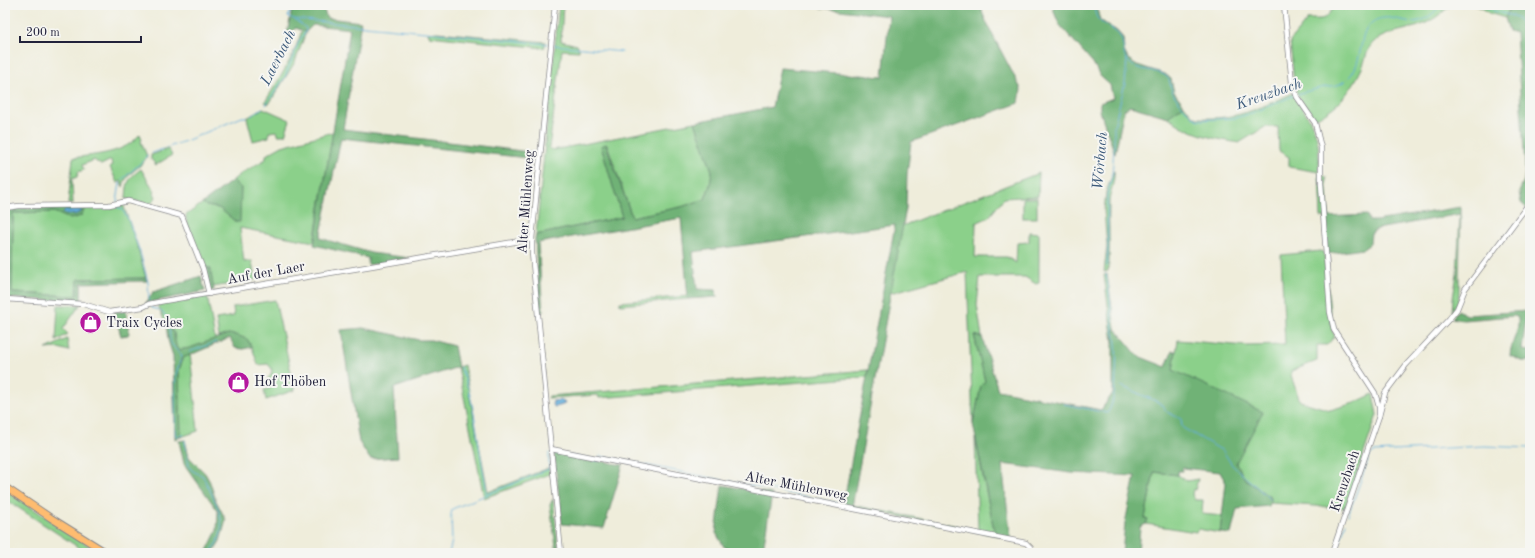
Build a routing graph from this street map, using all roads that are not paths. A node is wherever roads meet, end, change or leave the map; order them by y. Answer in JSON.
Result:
{"nodes":[{"id":1,"x":555,"y":5,"type":"edge"},
{"id":2,"x":1284,"y":5,"type":"edge"},
{"id":3,"x":1530,"y":202,"type":"edge"},
{"id":4,"x":5,"y":208,"type":"edge"},
{"id":5,"x":532,"y":239,"type":"junction"},
{"id":6,"x":208,"y":294,"type":"junction"},
{"id":7,"x":5,"y":299,"type":"edge"},
{"id":8,"x":1375,"y":393,"type":"junction"},
{"id":9,"x":1385,"y":393,"type":"junction"},
{"id":10,"x":1379,"y":416,"type":"junction"},
{"id":11,"x":551,"y":449,"type":"junction"},
{"id":12,"x":5,"y":487,"type":"edge"},
{"id":13,"x":103,"y":552,"type":"edge"},
{"id":14,"x":561,"y":553,"type":"edge"},
{"id":15,"x":1031,"y":553,"type":"edge"},
{"id":16,"x":1332,"y":553,"type":"edge"}],
"edges":[{"from":1,"to":5,"type":"street","name":"Alter Mühlenweg"},
{"from":2,"to":8,"type":"street","name":"Kreuzbach"},
{"from":3,"to":9,"type":"street","name":"Kreuzbach"},
{"from":4,"to":6,"type":"street"},
{"from":5,"to":6,"type":"street","name":"Auf der Laer"},
{"from":5,"to":11,"type":"street","name":"Alter Mühlenweg"},
{"from":6,"to":7,"type":"street","name":"Auf der Laer"},
{"from":8,"to":9,"type":"street"},
{"from":8,"to":10,"type":"street","name":"Kreuzbach"},
{"from":9,"to":10,"type":"street","name":"Kreuzbach"},
{"from":10,"to":16,"type":"street","name":"Kreuzbach"},
{"from":11,"to":14,"type":"street","name":"Alter Mühlenweg"},
{"from":11,"to":15,"type":"street","name":"Alter Mühlenweg"},
{"from":12,"to":13,"type":"main road"}]}
